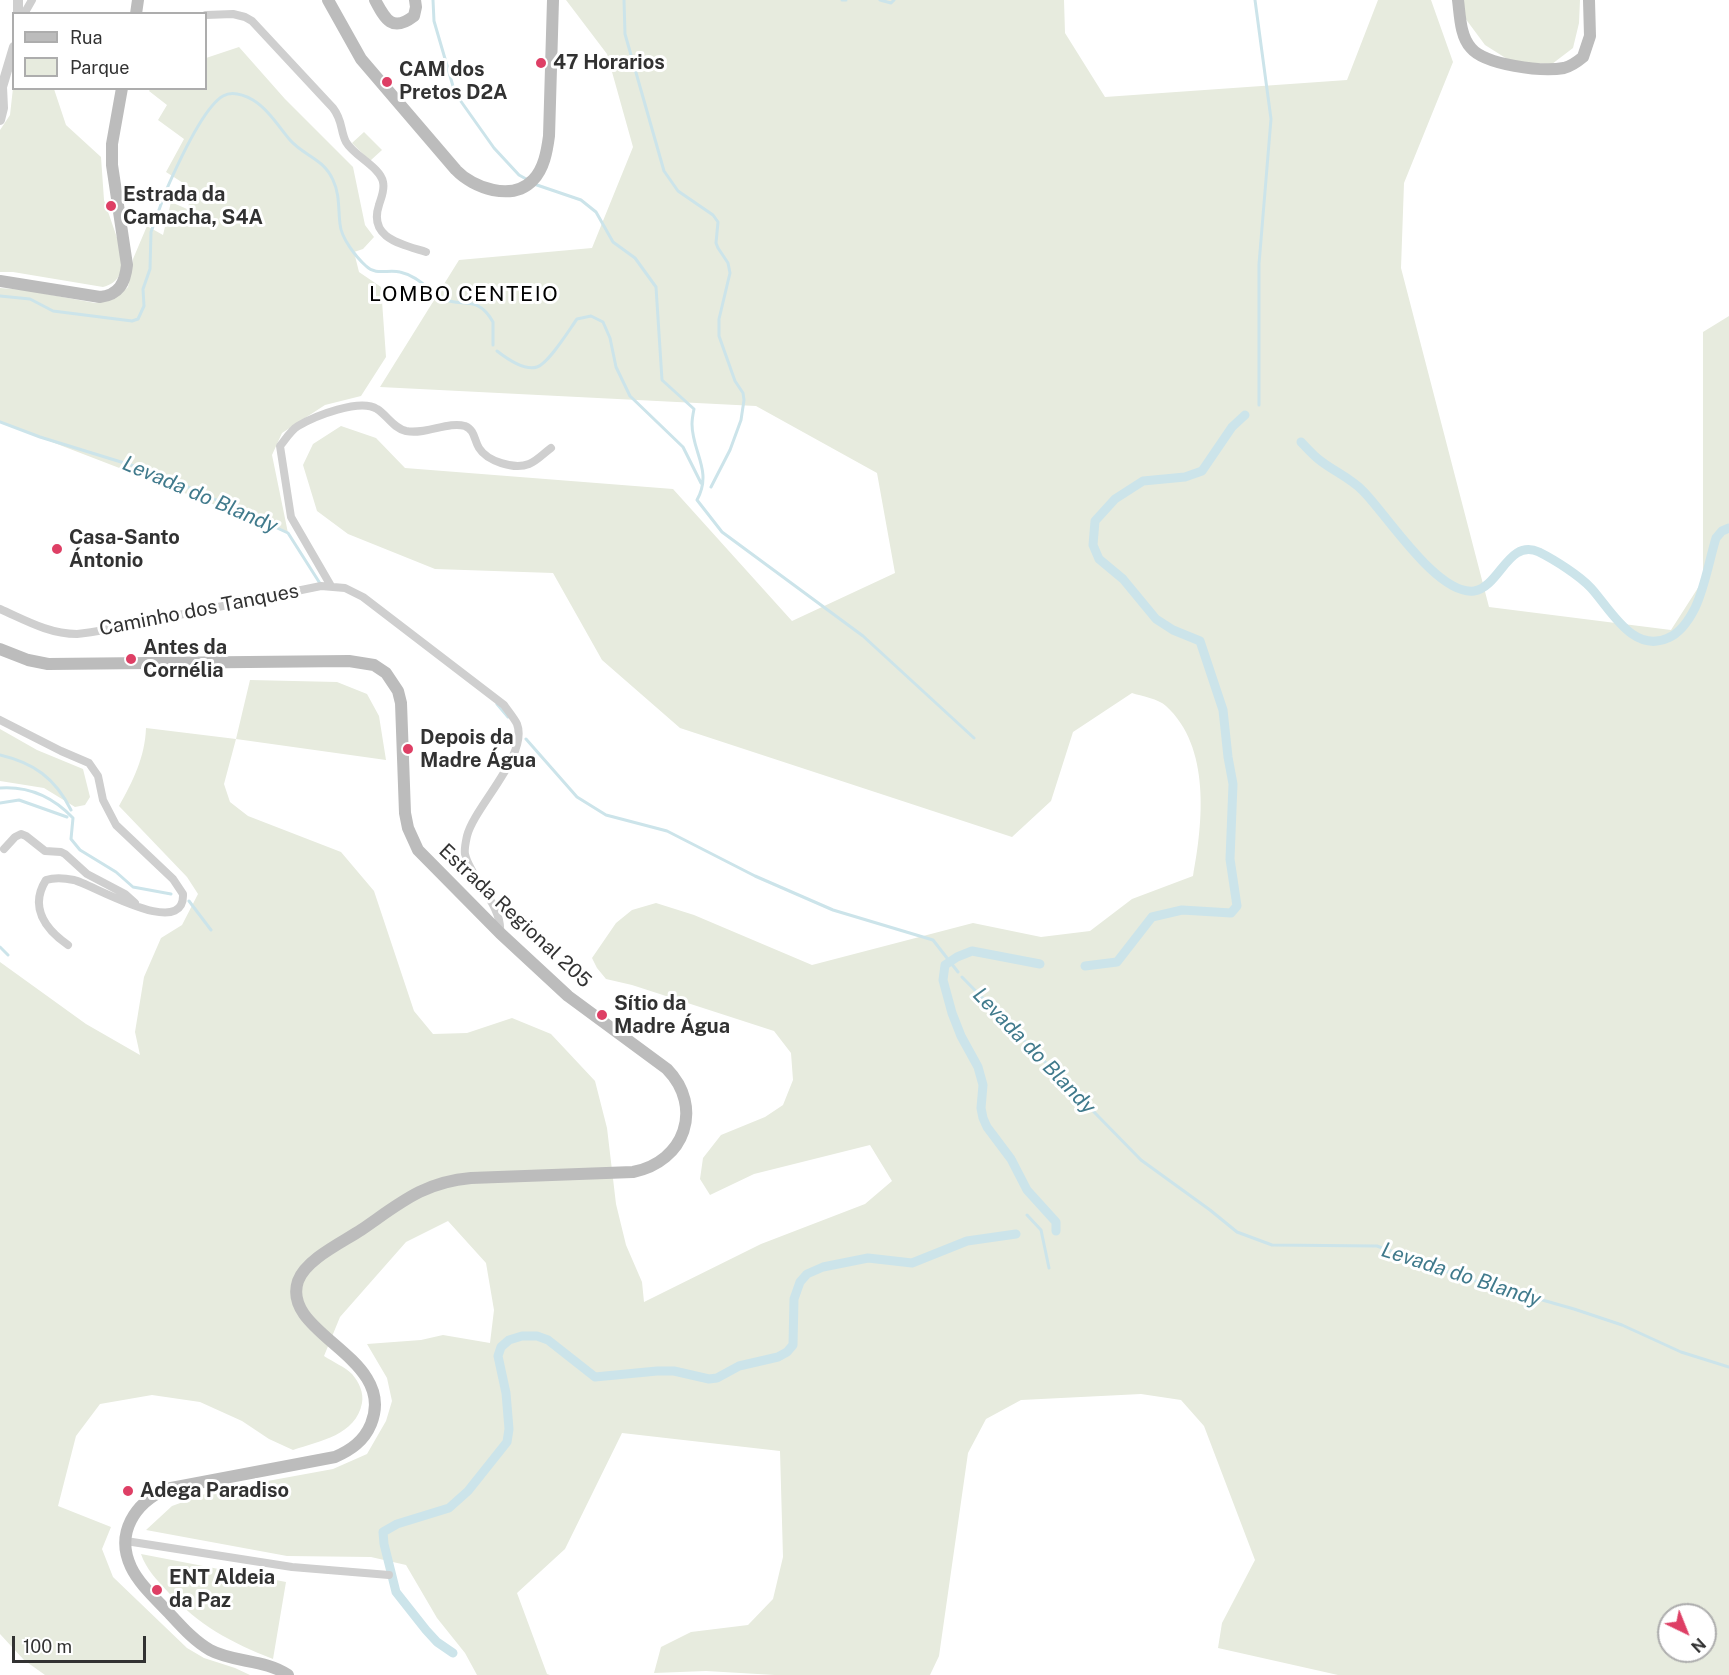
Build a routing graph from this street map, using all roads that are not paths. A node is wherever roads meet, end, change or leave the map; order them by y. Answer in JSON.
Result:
{"nodes":[{"id":1,"x":328,"y":0,"type":"edge"},
{"id":2,"x":375,"y":0,"type":"edge"},
{"id":3,"x":415,"y":0,"type":"edge"},
{"id":4,"x":553,"y":0,"type":"edge"},
{"id":5,"x":1458,"y":0,"type":"edge"},
{"id":6,"x":1589,"y":0,"type":"edge"},
{"id":7,"x":207,"y":15,"type":"edge"},
{"id":8,"x":12,"y":54,"type":"edge"},
{"id":9,"x":122,"y":90,"type":"edge"},
{"id":10,"x":0,"y":120,"type":"edge"},
{"id":11,"x":426,"y":252,"type":"dead end"},
{"id":12,"x":0,"y":281,"type":"edge"},
{"id":13,"x":551,"y":448,"type":"dead end"},
{"id":14,"x":331,"y":586,"type":"junction"},
{"id":15,"x":0,"y":609,"type":"edge"},
{"id":16,"x":0,"y":649,"type":"edge"},
{"id":17,"x":0,"y":720,"type":"edge"},
{"id":18,"x":4,"y":849,"type":"dead end"},
{"id":19,"x":137,"y":905,"type":"junction"},
{"id":20,"x":500,"y":933,"type":"junction"},
{"id":21,"x":68,"y":945,"type":"dead end"},
{"id":22,"x":126,"y":1541,"type":"junction"},
{"id":23,"x":389,"y":1575,"type":"dead end"},
{"id":24,"x":288,"y":1675,"type":"edge"}],
"edges":[{"from":1,"to":4,"type":"main road"},
{"from":2,"to":3,"type":"main road"},
{"from":5,"to":6,"type":"main road"},
{"from":7,"to":11,"type":"street"},
{"from":8,"to":10,"type":"street"},
{"from":9,"to":12,"type":"main road"},
{"from":13,"to":14,"type":"street"},
{"from":14,"to":15,"type":"street","name":"Caminho dos Tanques"},
{"from":14,"to":20,"type":"street","name":"Caminho dos Tanques"},
{"from":16,"to":20,"type":"main road","name":"Estrada Regional 205"},
{"from":17,"to":19,"type":"street"},
{"from":18,"to":19,"type":"street"},
{"from":19,"to":21,"type":"street"},
{"from":20,"to":22,"type":"main road","name":"Estrada Regional 205"},
{"from":22,"to":23,"type":"street"},
{"from":22,"to":24,"type":"main road"}]}
